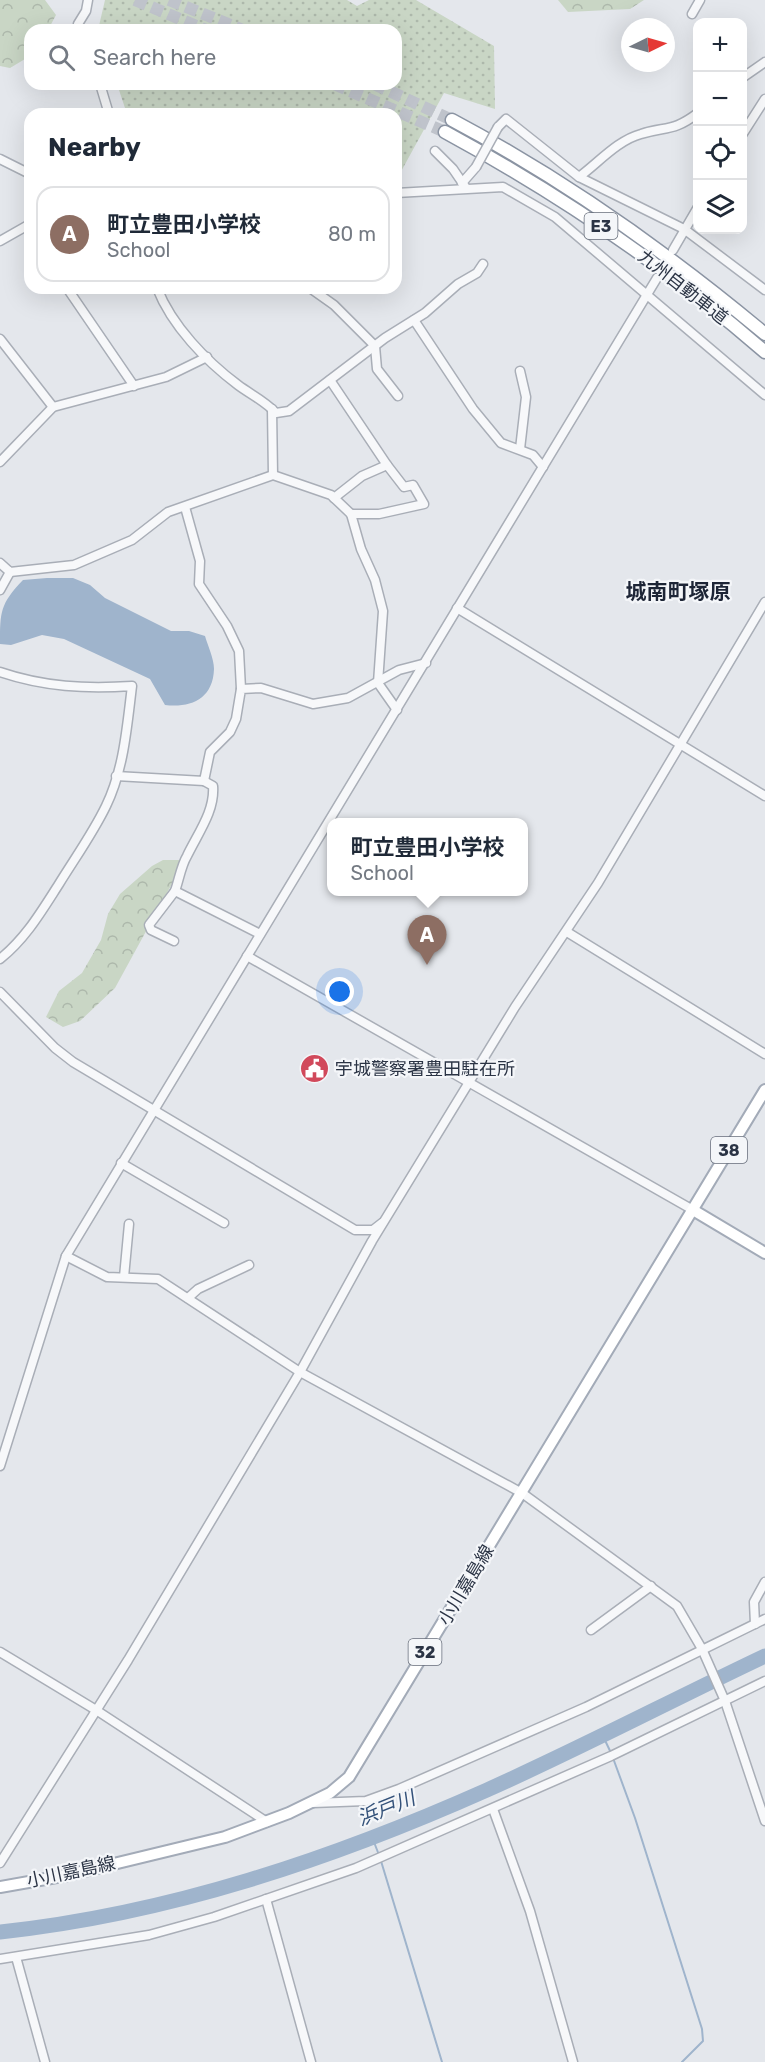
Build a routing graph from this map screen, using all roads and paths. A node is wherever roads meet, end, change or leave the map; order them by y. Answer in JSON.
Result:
{"nodes":[{"id":1,"x":88,"y":0,"type":"edge"},
{"id":2,"x":700,"y":0,"type":"edge"},
{"id":3,"x":692,"y":14,"type":"dead end"},
{"id":4,"x":78,"y":24,"type":"edge"},
{"id":5,"x":765,"y":62,"type":"edge"},
{"id":6,"x":747,"y":75,"type":"edge"},
{"id":7,"x":102,"y":90,"type":"edge"},
{"id":8,"x":765,"y":99,"type":"edge"},
{"id":9,"x":107,"y":108,"type":"edge"},
{"id":10,"x":693,"y":117,"type":"edge"},
{"id":11,"x":452,"y":120,"type":"tunnel mouth"},
{"id":12,"x":747,"y":127,"type":"edge"},
{"id":13,"x":445,"y":132,"type":"tunnel mouth"},
{"id":14,"x":435,"y":151,"type":"dead end"},
{"id":15,"x":0,"y":159,"type":"edge"},
{"id":16,"x":24,"y":171,"type":"edge"},
{"id":17,"x":579,"y":177,"type":"junction"},
{"id":18,"x":464,"y":186,"type":"junction"},
{"id":19,"x":402,"y":192,"type":"edge"},
{"id":20,"x":693,"y":215,"type":"edge"},
{"id":21,"x":24,"y":228,"type":"edge"},
{"id":22,"x":684,"y":229,"type":"junction"},
{"id":23,"x":0,"y":241,"type":"edge"},
{"id":24,"x":673,"y":250,"type":"dead end"},
{"id":25,"x":676,"y":263,"type":"junction"},
{"id":26,"x":483,"y":264,"type":"dead end"},
{"id":27,"x":657,"y":278,"type":"dead end"},
{"id":28,"x":765,"y":291,"type":"edge"},
{"id":29,"x":71,"y":294,"type":"edge"},
{"id":30,"x":160,"y":294,"type":"edge"},
{"id":31,"x":318,"y":294,"type":"edge"},
{"id":32,"x":646,"y":296,"type":"junction"},
{"id":33,"x":414,"y":320,"type":"junction"},
{"id":34,"x":765,"y":325,"type":"edge"},
{"id":35,"x":765,"y":334,"type":"edge"},
{"id":36,"x":0,"y":339,"type":"edge"},
{"id":37,"x":375,"y":346,"type":"junction"},
{"id":38,"x":765,"y":354,"type":"edge"},
{"id":39,"x":207,"y":357,"type":"junction"},
{"id":40,"x":520,"y":370,"type":"dead end"},
{"id":41,"x":330,"y":380,"type":"junction"},
{"id":42,"x":134,"y":386,"type":"junction"},
{"id":43,"x":765,"y":395,"type":"edge"},
{"id":44,"x":398,"y":396,"type":"dead end"},
{"id":45,"x":52,"y":407,"type":"junction"},
{"id":46,"x":272,"y":409,"type":"junction"},
{"id":47,"x":520,"y":449,"type":"junction"},
{"id":48,"x":0,"y":462,"type":"edge"},
{"id":49,"x":387,"y":465,"type":"junction"},
{"id":50,"x":543,"y":467,"type":"junction"},
{"id":51,"x":273,"y":475,"type":"junction"},
{"id":52,"x":334,"y":498,"type":"junction"},
{"id":53,"x":185,"y":507,"type":"junction"},
{"id":54,"x":351,"y":514,"type":"junction"},
{"id":55,"x":0,"y":563,"type":"edge"},
{"id":56,"x":10,"y":572,"type":"junction"},
{"id":57,"x":0,"y":590,"type":"edge"},
{"id":58,"x":765,"y":602,"type":"edge"},
{"id":59,"x":457,"y":608,"type":"junction"},
{"id":60,"x":426,"y":663,"type":"junction"},
{"id":61,"x":0,"y":672,"type":"edge"},
{"id":62,"x":378,"y":683,"type":"junction"},
{"id":63,"x":241,"y":689,"type":"junction"},
{"id":64,"x":397,"y":710,"type":"junction"},
{"id":65,"x":681,"y":743,"type":"junction"},
{"id":66,"x":116,"y":776,"type":"junction"},
{"id":67,"x":204,"y":781,"type":"junction"},
{"id":68,"x":765,"y":796,"type":"edge"},
{"id":69,"x":331,"y":818,"type":"edge"},
{"id":70,"x":327,"y":824,"type":"edge"},
{"id":71,"x":175,"y":891,"type":"junction"},
{"id":72,"x":567,"y":932,"type":"junction"},
{"id":73,"x":260,"y":934,"type":"junction"},
{"id":74,"x":174,"y":941,"type":"dead end"},
{"id":75,"x":247,"y":956,"type":"junction"},
{"id":76,"x":0,"y":958,"type":"edge"},
{"id":77,"x":0,"y":992,"type":"edge"},
{"id":78,"x":765,"y":1054,"type":"edge"},
{"id":79,"x":470,"y":1082,"type":"junction"},
{"id":80,"x":765,"y":1090,"type":"edge"},
{"id":81,"x":153,"y":1110,"type":"junction"},
{"id":82,"x":121,"y":1163,"type":"junction"},
{"id":83,"x":693,"y":1210,"type":"junction"},
{"id":84,"x":385,"y":1221,"type":"junction"},
{"id":85,"x":224,"y":1223,"type":"dead end"},
{"id":86,"x":129,"y":1224,"type":"dead end"},
{"id":87,"x":765,"y":1253,"type":"edge"},
{"id":88,"x":66,"y":1256,"type":"junction"},
{"id":89,"x":249,"y":1265,"type":"dead end"},
{"id":90,"x":124,"y":1278,"type":"junction"},
{"id":91,"x":188,"y":1298,"type":"junction"},
{"id":92,"x":300,"y":1372,"type":"junction"},
{"id":93,"x":0,"y":1466,"type":"edge"},
{"id":94,"x":522,"y":1493,"type":"junction"},
{"id":95,"x":765,"y":1582,"type":"edge"},
{"id":96,"x":651,"y":1586,"type":"junction"},
{"id":97,"x":765,"y":1619,"type":"edge"},
{"id":98,"x":755,"y":1624,"type":"junction"},
{"id":99,"x":591,"y":1629,"type":"dead end"},
{"id":100,"x":702,"y":1649,"type":"junction"},
{"id":101,"x":0,"y":1652,"type":"edge"},
{"id":102,"x":765,"y":1682,"type":"edge"},
{"id":103,"x":725,"y":1701,"type":"junction"},
{"id":104,"x":96,"y":1710,"type":"junction"},
{"id":105,"x":309,"y":1803,"type":"junction"},
{"id":106,"x":493,"y":1809,"type":"junction"},
{"id":107,"x":765,"y":1821,"type":"edge"},
{"id":108,"x":267,"y":1822,"type":"junction"},
{"id":109,"x":0,"y":1863,"type":"edge"},
{"id":110,"x":0,"y":1887,"type":"edge"},
{"id":111,"x":266,"y":1899,"type":"junction"},
{"id":112,"x":16,"y":1957,"type":"junction"},
{"id":113,"x":0,"y":1959,"type":"edge"},
{"id":114,"x":45,"y":2062,"type":"edge"},
{"id":115,"x":311,"y":2062,"type":"edge"},
{"id":116,"x":573,"y":2062,"type":"edge"}],
"edges":[{"from":1,"to":4,"type":"street"},
{"from":2,"to":3,"type":"street"},
{"from":5,"to":6,"type":"street"},
{"from":7,"to":9,"type":"street"},
{"from":8,"to":12,"type":"street"},
{"from":10,"to":17,"type":"street"},
{"from":11,"to":25,"type":"highway","name":"九州自動車道","number":"E3"},
{"from":13,"to":38,"type":"highway","name":"九州自動車道","number":"E3"},
{"from":14,"to":18,"type":"street"},
{"from":15,"to":16,"type":"street"},
{"from":17,"to":18,"type":"street","bridge":true},
{"from":17,"to":22,"type":"street"},
{"from":18,"to":19,"type":"street"},
{"from":18,"to":32,"type":"street"},
{"from":20,"to":22,"type":"street"},
{"from":21,"to":23,"type":"street"},
{"from":22,"to":24,"type":"street"},
{"from":22,"to":28,"type":"street"},
{"from":25,"to":34,"type":"highway"},
{"from":25,"to":35,"type":"highway","name":"九州自動車道","number":"E3"},
{"from":26,"to":33,"type":"street"},
{"from":27,"to":32,"type":"street"},
{"from":29,"to":42,"type":"street"},
{"from":30,"to":39,"type":"street"},
{"from":31,"to":37,"type":"street"},
{"from":32,"to":43,"type":"street"},
{"from":32,"to":50,"type":"street"},
{"from":33,"to":37,"type":"street"},
{"from":33,"to":47,"type":"street"},
{"from":36,"to":45,"type":"street"},
{"from":37,"to":41,"type":"street"},
{"from":37,"to":44,"type":"street"},
{"from":39,"to":42,"type":"street"},
{"from":39,"to":46,"type":"street"},
{"from":40,"to":47,"type":"street"},
{"from":41,"to":46,"type":"street"},
{"from":41,"to":49,"type":"street"},
{"from":42,"to":45,"type":"street"},
{"from":45,"to":48,"type":"street"},
{"from":46,"to":51,"type":"street"},
{"from":47,"to":50,"type":"street"},
{"from":49,"to":52,"type":"street"},
{"from":49,"to":54,"type":"street"},
{"from":50,"to":59,"type":"street"},
{"from":51,"to":52,"type":"street"},
{"from":51,"to":53,"type":"street"},
{"from":52,"to":54,"type":"street"},
{"from":53,"to":56,"type":"street"},
{"from":53,"to":63,"type":"street"},
{"from":54,"to":62,"type":"street"},
{"from":55,"to":56,"type":"street"},
{"from":56,"to":57,"type":"street"},
{"from":58,"to":65,"type":"street"},
{"from":59,"to":60,"type":"street"},
{"from":59,"to":65,"type":"street"},
{"from":60,"to":62,"type":"street"},
{"from":60,"to":64,"type":"street"},
{"from":61,"to":66,"type":"street"},
{"from":62,"to":63,"type":"street"},
{"from":62,"to":64,"type":"street"},
{"from":63,"to":67,"type":"street"},
{"from":64,"to":69,"type":"street"},
{"from":65,"to":68,"type":"street"},
{"from":65,"to":72,"type":"street"},
{"from":66,"to":67,"type":"street"},
{"from":66,"to":76,"type":"street"},
{"from":67,"to":71,"type":"street"},
{"from":70,"to":73,"type":"street"},
{"from":71,"to":73,"type":"street"},
{"from":71,"to":74,"type":"street"},
{"from":72,"to":78,"type":"street"},
{"from":72,"to":79,"type":"street"},
{"from":73,"to":75,"type":"street"},
{"from":75,"to":79,"type":"street"},
{"from":75,"to":81,"type":"street"},
{"from":77,"to":81,"type":"street"},
{"from":79,"to":83,"type":"street"},
{"from":79,"to":84,"type":"street"},
{"from":80,"to":83,"type":"main road","number":"38"},
{"from":81,"to":82,"type":"street"},
{"from":81,"to":84,"type":"street"},
{"from":82,"to":85,"type":"street"},
{"from":82,"to":88,"type":"street"},
{"from":83,"to":87,"type":"main road"},
{"from":83,"to":94,"type":"main road","name":"小川嘉島線","number":"32"},
{"from":84,"to":92,"type":"street"},
{"from":86,"to":90,"type":"street"},
{"from":88,"to":90,"type":"street"},
{"from":88,"to":93,"type":"street"},
{"from":89,"to":91,"type":"street"},
{"from":90,"to":91,"type":"street"},
{"from":91,"to":92,"type":"street"},
{"from":92,"to":94,"type":"street"},
{"from":92,"to":104,"type":"street"},
{"from":94,"to":96,"type":"street"},
{"from":94,"to":105,"type":"main road","name":"小川嘉島線","number":"32"},
{"from":95,"to":98,"type":"street"},
{"from":96,"to":99,"type":"street"},
{"from":96,"to":100,"type":"street"},
{"from":97,"to":98,"type":"street"},
{"from":98,"to":100,"type":"street"},
{"from":100,"to":103,"type":"street"},
{"from":100,"to":105,"type":"street"},
{"from":101,"to":104,"type":"street"},
{"from":102,"to":103,"type":"street"},
{"from":103,"to":106,"type":"street"},
{"from":103,"to":107,"type":"street"},
{"from":104,"to":108,"type":"street"},
{"from":104,"to":109,"type":"street"},
{"from":105,"to":108,"type":"main road","name":"小川嘉島線","number":"32"},
{"from":106,"to":111,"type":"street"},
{"from":106,"to":116,"type":"street"},
{"from":108,"to":110,"type":"main road","name":"小川嘉島線","number":"32"},
{"from":111,"to":112,"type":"street"},
{"from":111,"to":115,"type":"street"},
{"from":112,"to":113,"type":"street"},
{"from":112,"to":114,"type":"street"}]}
